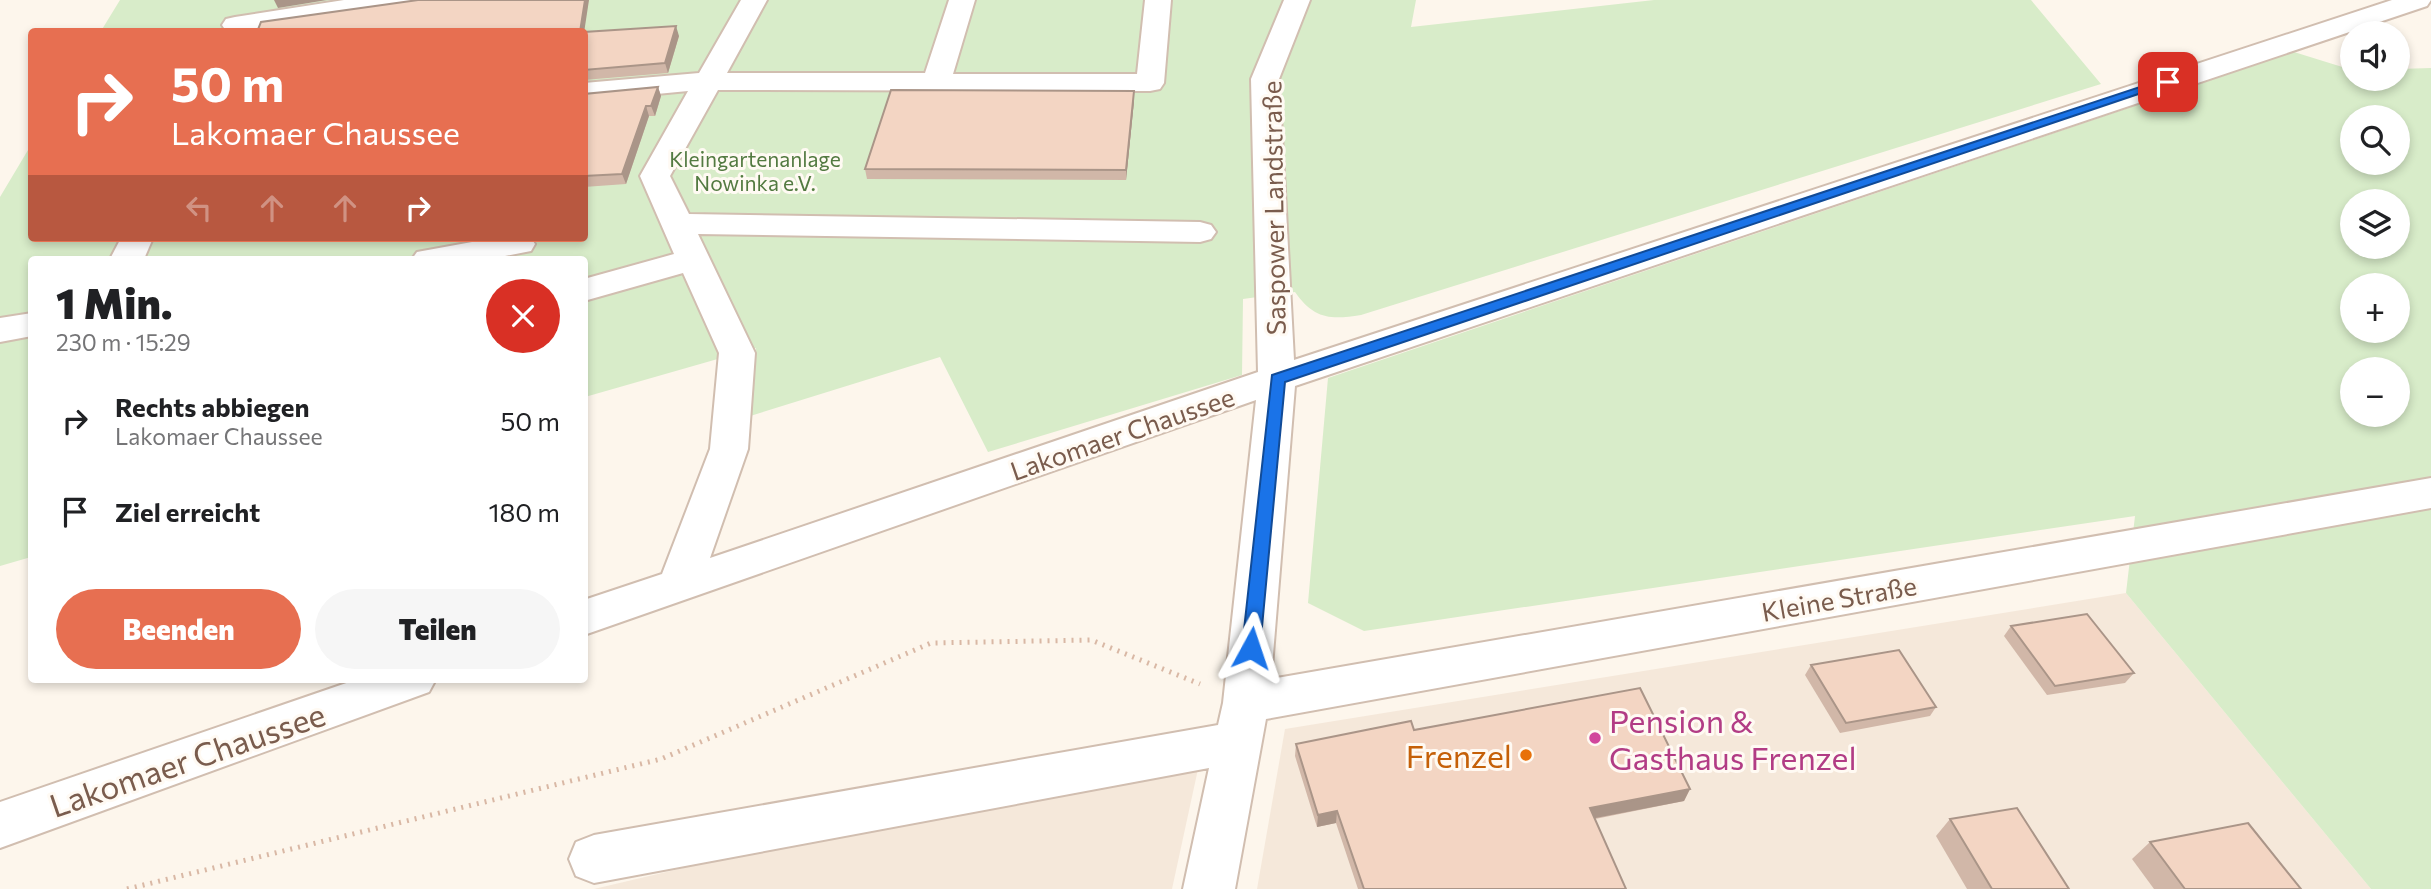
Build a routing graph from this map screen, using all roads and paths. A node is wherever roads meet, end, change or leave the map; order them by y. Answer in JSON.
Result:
{"nodes":[{"id":1,"x":247,"y":0,"type":"edge"},
{"id":2,"x":418,"y":0,"type":"edge"},
{"id":3,"x":754,"y":0,"type":"edge"},
{"id":4,"x":962,"y":0,"type":"edge"},
{"id":5,"x":1158,"y":0,"type":"edge"},
{"id":6,"x":1297,"y":0,"type":"edge"},
{"id":7,"x":2418,"y":0,"type":"edge"},
{"id":8,"x":234,"y":28,"type":"edge"},
{"id":9,"x":709,"y":81,"type":"junction"},
{"id":10,"x":936,"y":82,"type":"junction"},
{"id":11,"x":588,"y":92,"type":"edge"},
{"id":12,"x":677,"y":224,"type":"junction"},
{"id":13,"x":1200,"y":232,"type":"dead end"},
{"id":14,"x":519,"y":244,"type":"dead end"},
{"id":15,"x":447,"y":256,"type":"edge"},
{"id":16,"x":693,"y":259,"type":"junction"},
{"id":17,"x":588,"y":289,"type":"edge"},
{"id":18,"x":28,"y":325,"type":"edge"},
{"id":19,"x":0,"y":330,"type":"edge"},
{"id":20,"x":1278,"y":379,"type":"junction"},
{"id":21,"x":2431,"y":493,"type":"edge"},
{"id":22,"x":679,"y":585,"type":"junction"},
{"id":23,"x":588,"y":617,"type":"edge"},
{"id":24,"x":402,"y":683,"type":"edge"},
{"id":25,"x":1242,"y":722,"type":"junction"},
{"id":26,"x":0,"y":825,"type":"edge"},
{"id":27,"x":594,"y":859,"type":"dead end"},
{"id":28,"x":127,"y":889,"type":"edge"},
{"id":29,"x":1209,"y":889,"type":"edge"}],
"edges":[{"from":1,"to":8,"type":"street"},
{"from":2,"to":8,"type":"street"},
{"from":3,"to":9,"type":"street"},
{"from":4,"to":10,"type":"street"},
{"from":5,"to":10,"type":"street"},
{"from":6,"to":20,"type":"street","name":"Saspower Landstraße"},
{"from":7,"to":20,"type":"street","name":"Lakomaer Chaussee"},
{"from":9,"to":10,"type":"street"},
{"from":9,"to":11,"type":"street"},
{"from":9,"to":12,"type":"street"},
{"from":12,"to":13,"type":"street"},
{"from":12,"to":16,"type":"street"},
{"from":14,"to":15,"type":"street"},
{"from":16,"to":17,"type":"street"},
{"from":16,"to":22,"type":"street"},
{"from":18,"to":19,"type":"street"},
{"from":20,"to":22,"type":"street","name":"Lakomaer Chaussee"},
{"from":20,"to":25,"type":"street","name":"Saspower Landstraße"},
{"from":21,"to":25,"type":"street","name":"Kleine Straße"},
{"from":22,"to":23,"type":"street","name":"Lakomaer Chaussee"},
{"from":24,"to":26,"type":"street","name":"Lakomaer Chaussee"},
{"from":25,"to":27,"type":"street","name":"Kleine Straße"},
{"from":25,"to":28,"type":"path"},
{"from":25,"to":29,"type":"street","name":"Saspower Landstraße"}]}
